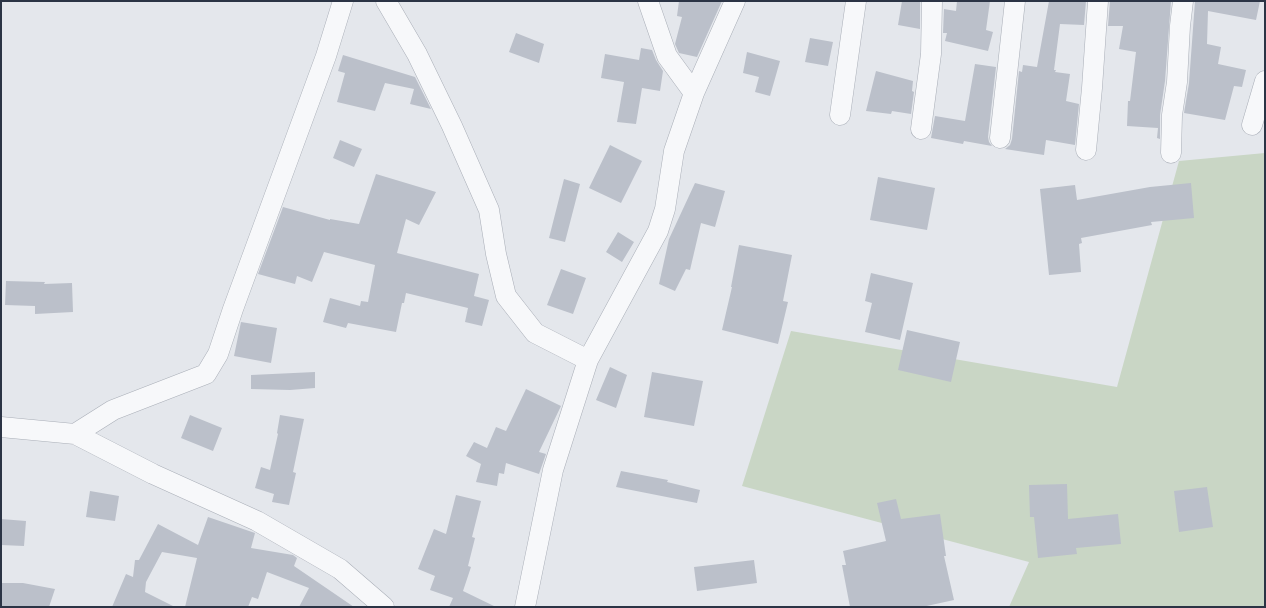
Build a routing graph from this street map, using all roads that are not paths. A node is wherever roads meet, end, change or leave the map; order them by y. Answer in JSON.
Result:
{"nodes":[{"id":1,"x":343,"y":1,"type":"edge"},
{"id":2,"x":386,"y":1,"type":"edge"},
{"id":3,"x":648,"y":1,"type":"edge"},
{"id":4,"x":735,"y":1,"type":"edge"},
{"id":5,"x":856,"y":1,"type":"edge"},
{"id":6,"x":932,"y":1,"type":"edge"},
{"id":7,"x":1015,"y":1,"type":"edge"},
{"id":8,"x":1098,"y":1,"type":"edge"},
{"id":9,"x":1183,"y":1,"type":"edge"},
{"id":10,"x":1265,"y":81,"type":"edge"},
{"id":11,"x":694,"y":93,"type":"junction"},
{"id":12,"x":840,"y":116,"type":"dead end"},
{"id":13,"x":1252,"y":125,"type":"dead end"},
{"id":14,"x":921,"y":129,"type":"dead end"},
{"id":15,"x":1000,"y":138,"type":"dead end"},
{"id":16,"x":1086,"y":150,"type":"dead end"},
{"id":17,"x":1171,"y":153,"type":"dead end"},
{"id":18,"x":588,"y":360,"type":"junction"},
{"id":19,"x":1,"y":426,"type":"edge"},
{"id":20,"x":75,"y":434,"type":"junction"},
{"id":21,"x":384,"y":607,"type":"edge"},
{"id":22,"x":525,"y":607,"type":"edge"}],
"edges":[{"from":1,"to":20,"type":"street"},
{"from":2,"to":18,"type":"street"},
{"from":3,"to":11,"type":"street"},
{"from":4,"to":11,"type":"street"},
{"from":5,"to":12,"type":"street"},
{"from":6,"to":14,"type":"street"},
{"from":7,"to":15,"type":"street"},
{"from":8,"to":16,"type":"street"},
{"from":9,"to":17,"type":"street"},
{"from":10,"to":13,"type":"street"},
{"from":11,"to":18,"type":"street"},
{"from":18,"to":22,"type":"street"},
{"from":19,"to":20,"type":"street"},
{"from":20,"to":21,"type":"street"}]}
